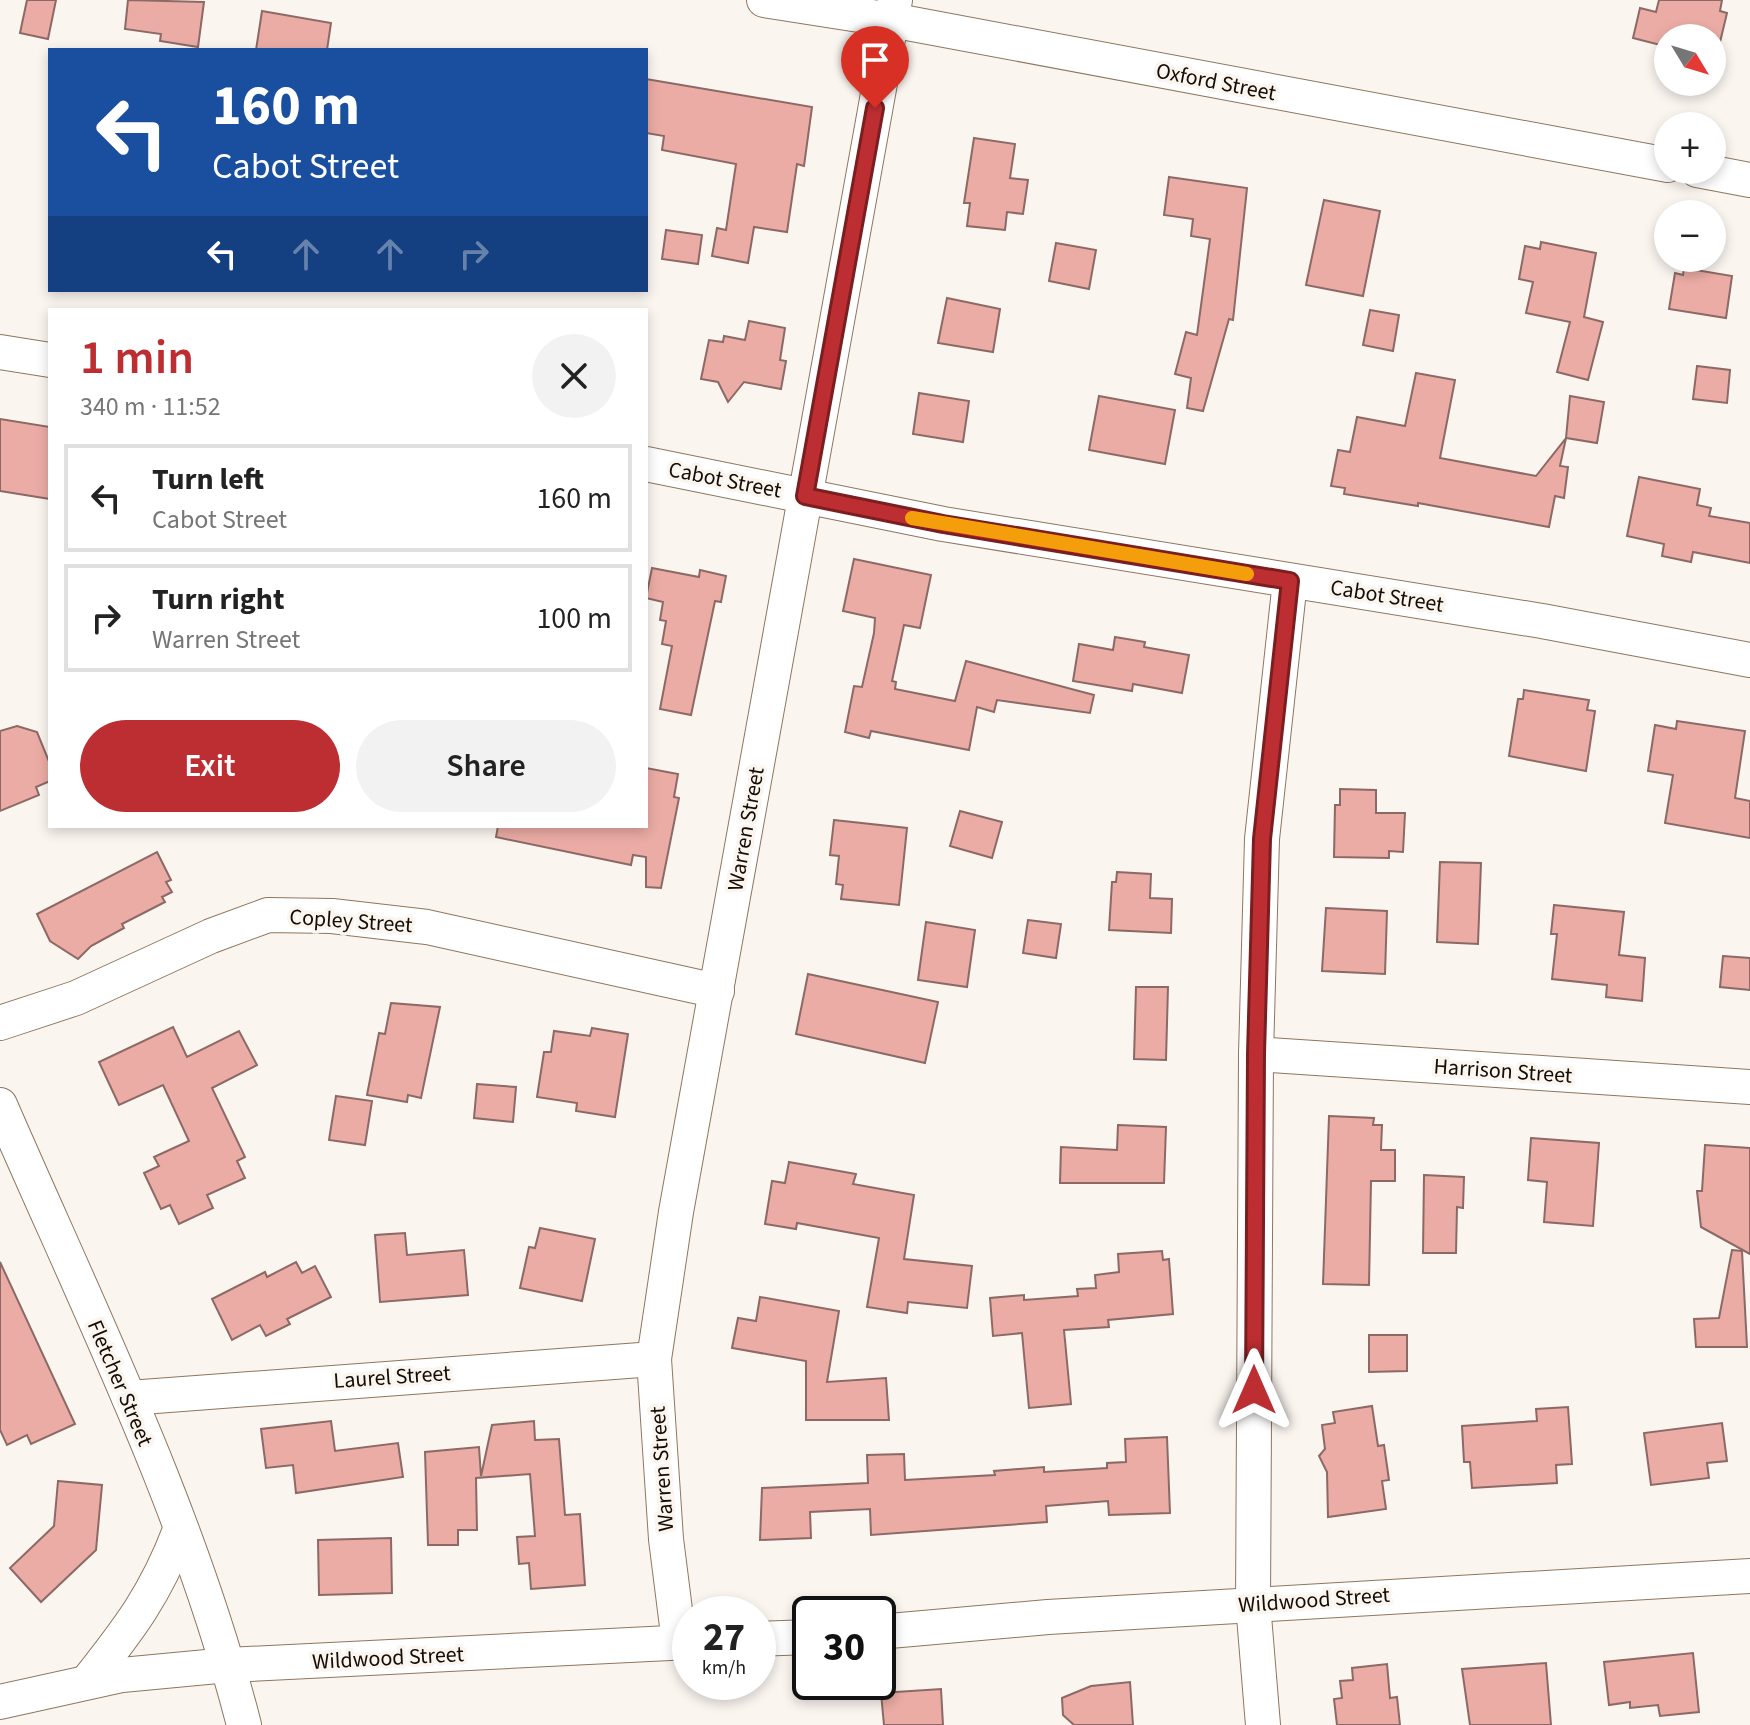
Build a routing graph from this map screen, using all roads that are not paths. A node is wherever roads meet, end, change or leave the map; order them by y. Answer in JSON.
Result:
{"nodes":[{"id":1,"x":764,"y":0,"type":"edge"},
{"id":2,"x":893,"y":10,"type":"edge"},
{"id":3,"x":1654,"y":162,"type":"edge"},
{"id":4,"x":1726,"y":175,"type":"edge"},
{"id":5,"x":1750,"y":180,"type":"edge"},
{"id":6,"x":0,"y":352,"type":"edge"},
{"id":7,"x":48,"y":360,"type":"edge"},
{"id":8,"x":648,"y":464,"type":"edge"},
{"id":9,"x":805,"y":496,"type":"junction"},
{"id":10,"x":1290,"y":581,"type":"junction"},
{"id":11,"x":1750,"y":660,"type":"edge"},
{"id":12,"x":717,"y":991,"type":"junction"},
{"id":13,"x":0,"y":1023,"type":"edge"},
{"id":14,"x":1256,"y":1054,"type":"junction"},
{"id":15,"x":1750,"y":1087,"type":"edge"},
{"id":16,"x":0,"y":1105,"type":"edge"},
{"id":17,"x":654,"y":1359,"type":"junction"},
{"id":18,"x":129,"y":1398,"type":"junction"},
{"id":19,"x":180,"y":1530,"type":"junction"},
{"id":20,"x":1750,"y":1576,"type":"edge"},
{"id":21,"x":677,"y":1596,"type":"edge"},
{"id":22,"x":1253,"y":1604,"type":"junction"},
{"id":23,"x":896,"y":1631,"type":"edge"},
{"id":24,"x":672,"y":1643,"type":"edge"},
{"id":25,"x":228,"y":1665,"type":"junction"},
{"id":26,"x":87,"y":1682,"type":"junction"},
{"id":27,"x":0,"y":1705,"type":"edge"},
{"id":28,"x":17,"y":1725,"type":"edge"},
{"id":29,"x":244,"y":1725,"type":"edge"},
{"id":30,"x":1263,"y":1725,"type":"edge"}],
"edges":[{"from":1,"to":2,"type":"street","name":"Oxford Street"},
{"from":2,"to":3,"type":"street","name":"Oxford Street"},
{"from":2,"to":9,"type":"street","name":"Warren Street"},
{"from":4,"to":5,"type":"street"},
{"from":6,"to":7,"type":"street"},
{"from":8,"to":9,"type":"street","name":"Cabot Street"},
{"from":9,"to":10,"type":"street","name":"Cabot Street"},
{"from":9,"to":12,"type":"street","name":"Warren Street"},
{"from":10,"to":11,"type":"street","name":"Cabot Street"},
{"from":10,"to":14,"type":"street"},
{"from":12,"to":13,"type":"street","name":"Copley Street"},
{"from":12,"to":17,"type":"street","name":"Warren Street"},
{"from":14,"to":15,"type":"street","name":"Harrison Street"},
{"from":14,"to":22,"type":"street"},
{"from":16,"to":18,"type":"street","name":"Fletcher Street"},
{"from":17,"to":18,"type":"street","name":"Laurel Street"},
{"from":17,"to":21,"type":"street","name":"Warren Street"},
{"from":18,"to":19,"type":"street","name":"Fletcher Street"},
{"from":19,"to":25,"type":"street","name":"Fletcher Street"},
{"from":19,"to":26,"type":"street"},
{"from":20,"to":22,"type":"street","name":"Wildwood Street"},
{"from":22,"to":23,"type":"street","name":"Wildwood Street"},
{"from":22,"to":30,"type":"street"},
{"from":24,"to":25,"type":"street","name":"Wildwood Street"},
{"from":25,"to":26,"type":"street","name":"Wildwood Street"},
{"from":25,"to":29,"type":"street","name":"Fletcher Street"},
{"from":26,"to":27,"type":"street","name":"Wildwood Street"},
{"from":27,"to":28,"type":"street"}]}
